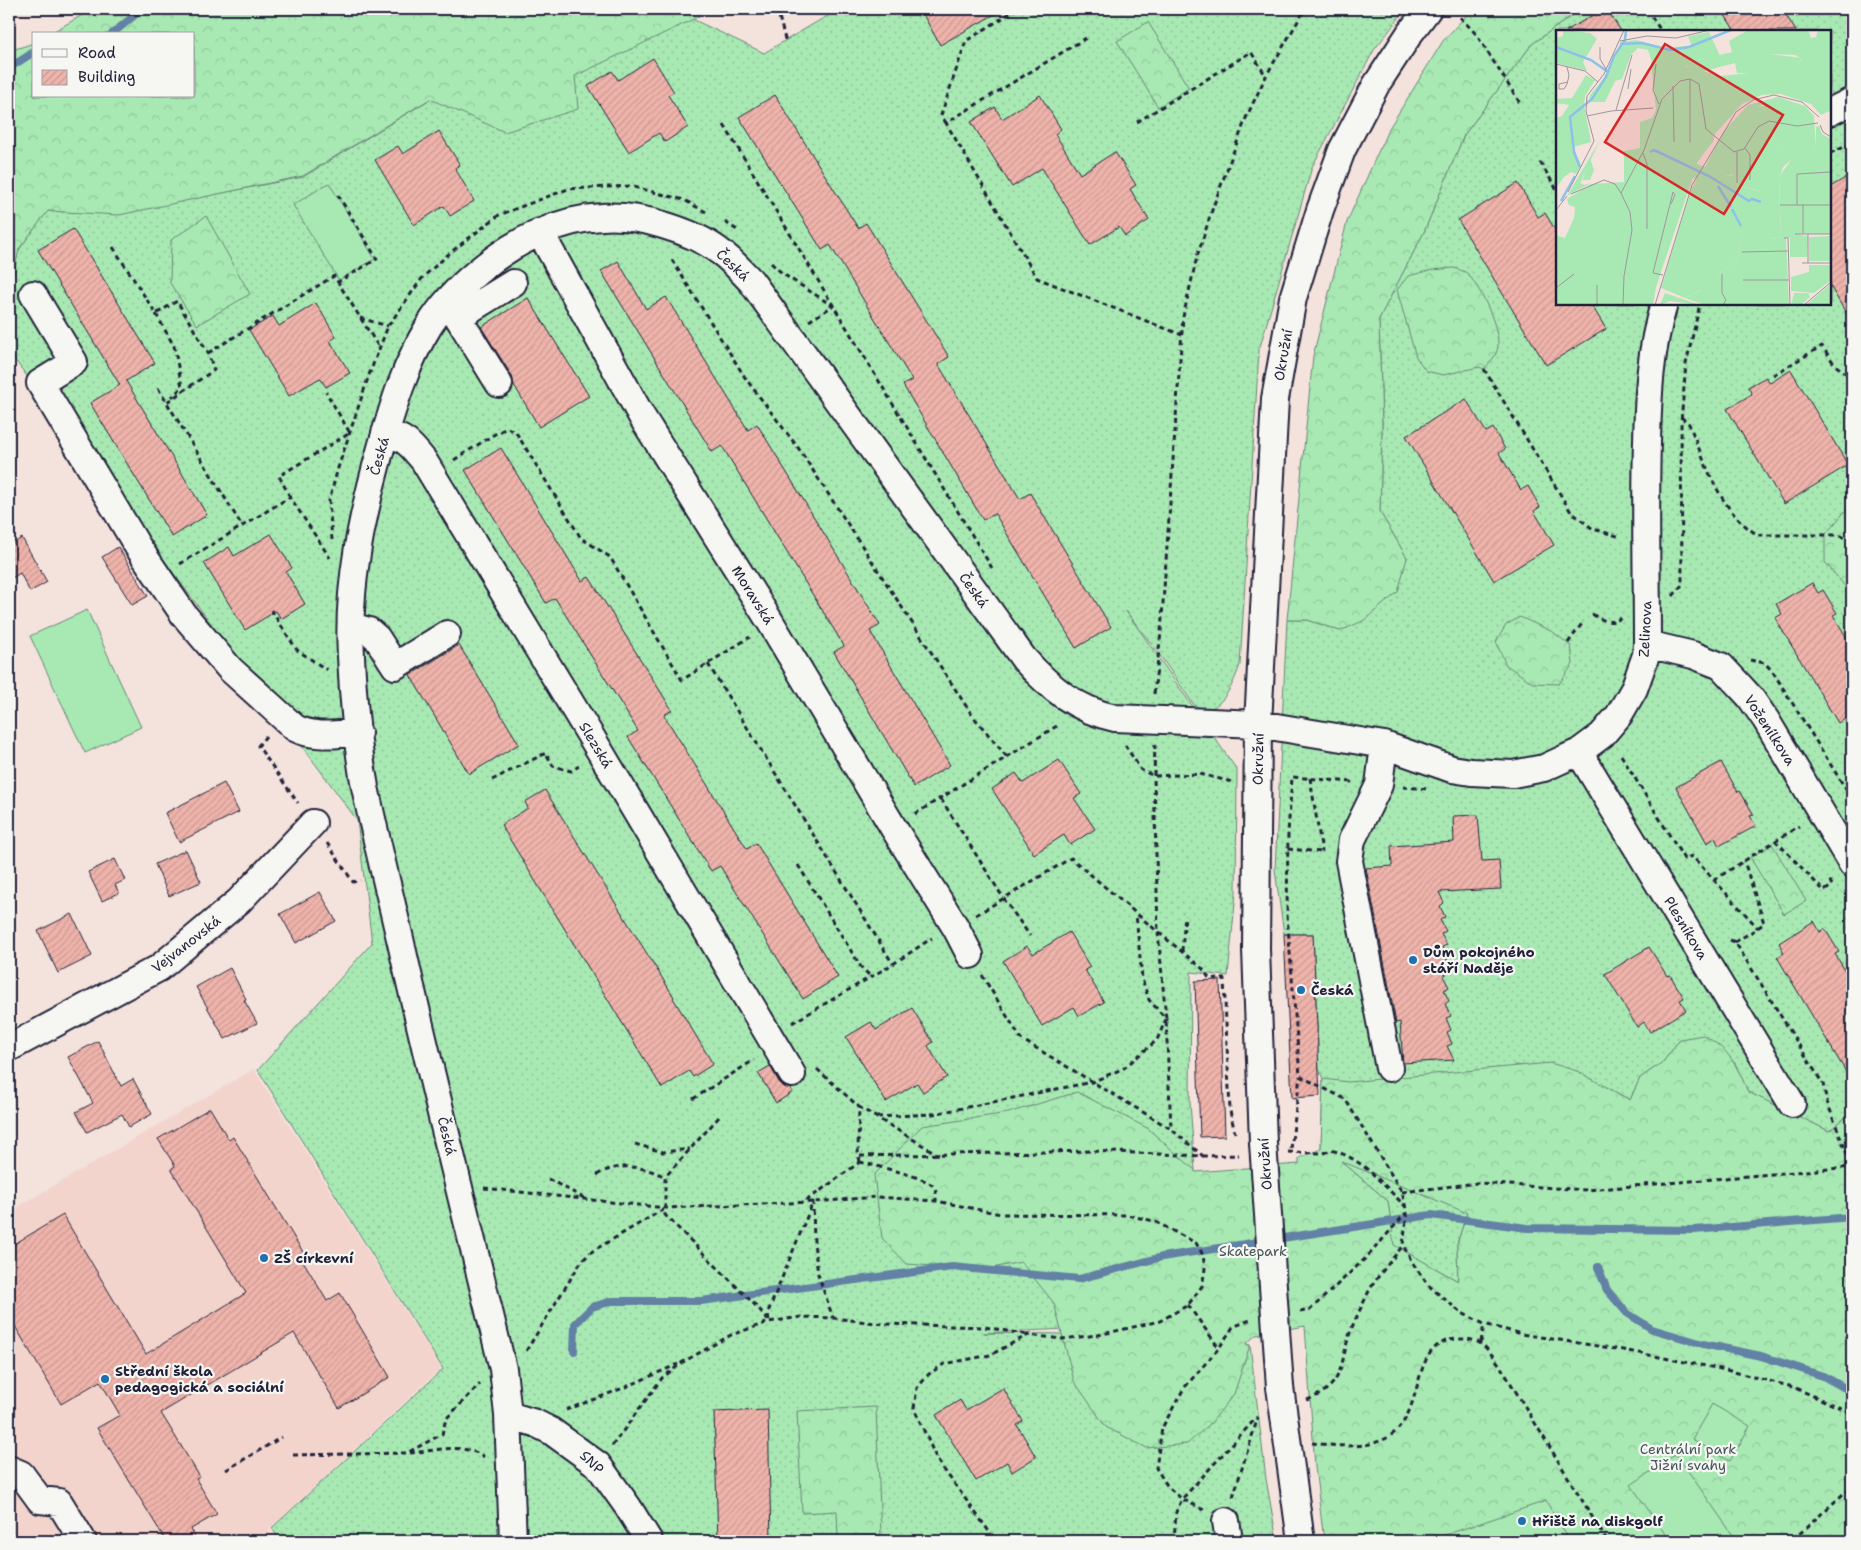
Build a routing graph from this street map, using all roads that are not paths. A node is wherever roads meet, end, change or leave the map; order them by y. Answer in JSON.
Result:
{"nodes":[{"id":1,"x":1428,"y":9,"type":"edge"},
{"id":2,"x":1852,"y":101,"type":"edge"},
{"id":3,"x":1831,"y":112,"type":"edge"},
{"id":4,"x":540,"y":232,"type":"junction"},
{"id":5,"x":512,"y":283,"type":"dead end"},
{"id":6,"x":33,"y":294,"type":"dead end"},
{"id":7,"x":1664,"y":305,"type":"edge"},
{"id":8,"x":453,"y":309,"type":"junction"},
{"id":9,"x":499,"y":384,"type":"dead end"},
{"id":10,"x":385,"y":433,"type":"junction"},
{"id":11,"x":351,"y":626,"type":"junction"},
{"id":12,"x":447,"y":634,"type":"dead end"},
{"id":13,"x":1647,"y":644,"type":"junction"},
{"id":14,"x":1258,"y":724,"type":"junction"},
{"id":15,"x":358,"y":733,"type":"junction"},
{"id":16,"x":1384,"y":745,"type":"junction"},
{"id":17,"x":1579,"y":752,"type":"junction"},
{"id":18,"x":313,"y":823,"type":"dead end"},
{"id":19,"x":1852,"y":864,"type":"edge"},
{"id":20,"x":970,"y":954,"type":"road end"},
{"id":21,"x":9,"y":1048,"type":"edge"},
{"id":22,"x":784,"y":1062,"type":"road end"},
{"id":23,"x":1389,"y":1068,"type":"dead end"},
{"id":24,"x":1792,"y":1104,"type":"dead end"},
{"id":25,"x":508,"y":1415,"type":"junction"},
{"id":26,"x":9,"y":1469,"type":"edge"},
{"id":27,"x":82,"y":1541,"type":"edge"},
{"id":28,"x":513,"y":1541,"type":"edge"},
{"id":29,"x":649,"y":1541,"type":"edge"},
{"id":30,"x":1301,"y":1541,"type":"edge"}],
"edges":[{"from":1,"to":14,"type":"street","name":"Okružní"},
{"from":2,"to":3,"type":"street"},
{"from":4,"to":8,"type":"street","name":"Česká"},
{"from":4,"to":14,"type":"street","name":"Česká"},
{"from":4,"to":20,"type":"street","name":"Moravská"},
{"from":5,"to":8,"type":"street"},
{"from":6,"to":15,"type":"street"},
{"from":7,"to":13,"type":"street","name":"Zelinova"},
{"from":8,"to":9,"type":"street"},
{"from":8,"to":10,"type":"street","name":"Česká"},
{"from":10,"to":11,"type":"street","name":"Česká"},
{"from":10,"to":22,"type":"street","name":"Slezská"},
{"from":11,"to":12,"type":"street"},
{"from":11,"to":15,"type":"street","name":"Česká"},
{"from":13,"to":17,"type":"street","name":"Zelinova"},
{"from":13,"to":19,"type":"street","name":"Voženílkova"},
{"from":14,"to":16,"type":"street","name":"Zelinova"},
{"from":14,"to":30,"type":"street","name":"Okružní","bridge":true},
{"from":15,"to":25,"type":"street","name":"Česká"},
{"from":16,"to":17,"type":"street","name":"Zelinova"},
{"from":16,"to":23,"type":"street"},
{"from":17,"to":24,"type":"street","name":"Plesníkova"},
{"from":18,"to":21,"type":"street","name":"Vejvanovská"},
{"from":25,"to":28,"type":"street","name":"Česká"},
{"from":25,"to":29,"type":"street","name":"SNP"},
{"from":26,"to":27,"type":"street"}]}
